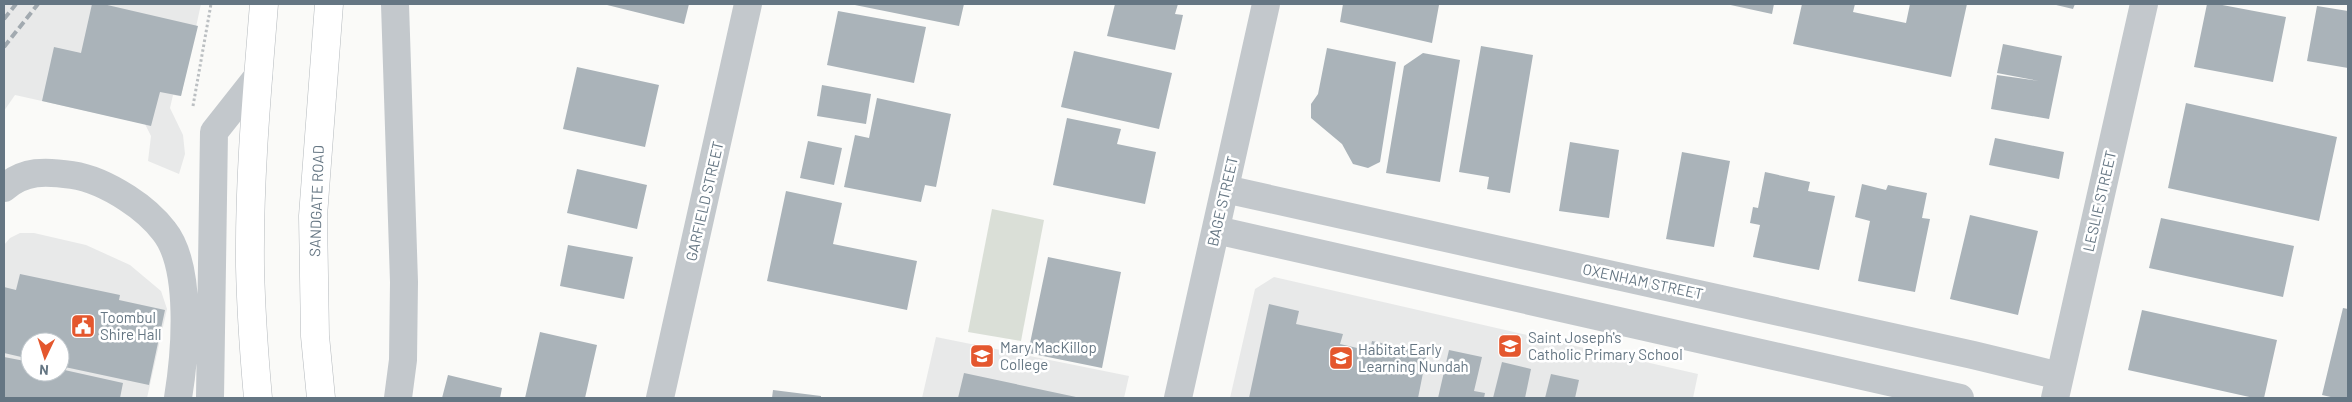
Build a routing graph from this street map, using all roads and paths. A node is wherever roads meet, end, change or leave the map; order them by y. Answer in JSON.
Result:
{"nodes":[{"id":1,"x":264,"y":4,"type":"edge"},
{"id":2,"x":328,"y":4,"type":"edge"},
{"id":3,"x":395,"y":4,"type":"edge"},
{"id":4,"x":748,"y":4,"type":"edge"},
{"id":5,"x":1266,"y":4,"type":"edge"},
{"id":6,"x":2144,"y":4,"type":"edge"},
{"id":7,"x":259,"y":75,"type":"junction"},
{"id":8,"x":4,"y":188,"type":"edge"},
{"id":9,"x":1225,"y":189,"type":"junction"},
{"id":10,"x":1216,"y":230,"type":"junction"},
{"id":11,"x":2058,"y":387,"type":"edge"},
{"id":12,"x":178,"y":398,"type":"edge"},
{"id":13,"x":210,"y":398,"type":"edge"},
{"id":14,"x":258,"y":398,"type":"edge"},
{"id":15,"x":321,"y":398,"type":"edge"},
{"id":16,"x":398,"y":398,"type":"edge"},
{"id":17,"x":660,"y":398,"type":"edge"},
{"id":18,"x":1178,"y":398,"type":"edge"},
{"id":19,"x":1960,"y":398,"type":"edge"}],
"edges":[{"from":1,"to":7,"type":"highway"},
{"from":2,"to":15,"type":"highway","name":"SANDGATE ROAD"},
{"from":3,"to":16,"type":"street"},
{"from":4,"to":17,"type":"street","name":"GARFIELD STREET"},
{"from":5,"to":9,"type":"street","name":"BAGE STREET"},
{"from":6,"to":11,"type":"street","name":"LESLIE STREET"},
{"from":7,"to":13,"type":"street"},
{"from":7,"to":14,"type":"highway"},
{"from":8,"to":12,"type":"street"},
{"from":9,"to":10,"type":"street","name":"BAGE STREET"},
{"from":9,"to":11,"type":"street","name":"OXENHAM STREET"},
{"from":10,"to":18,"type":"street","name":"BAGE STREET"},
{"from":10,"to":19,"type":"street"}]}
